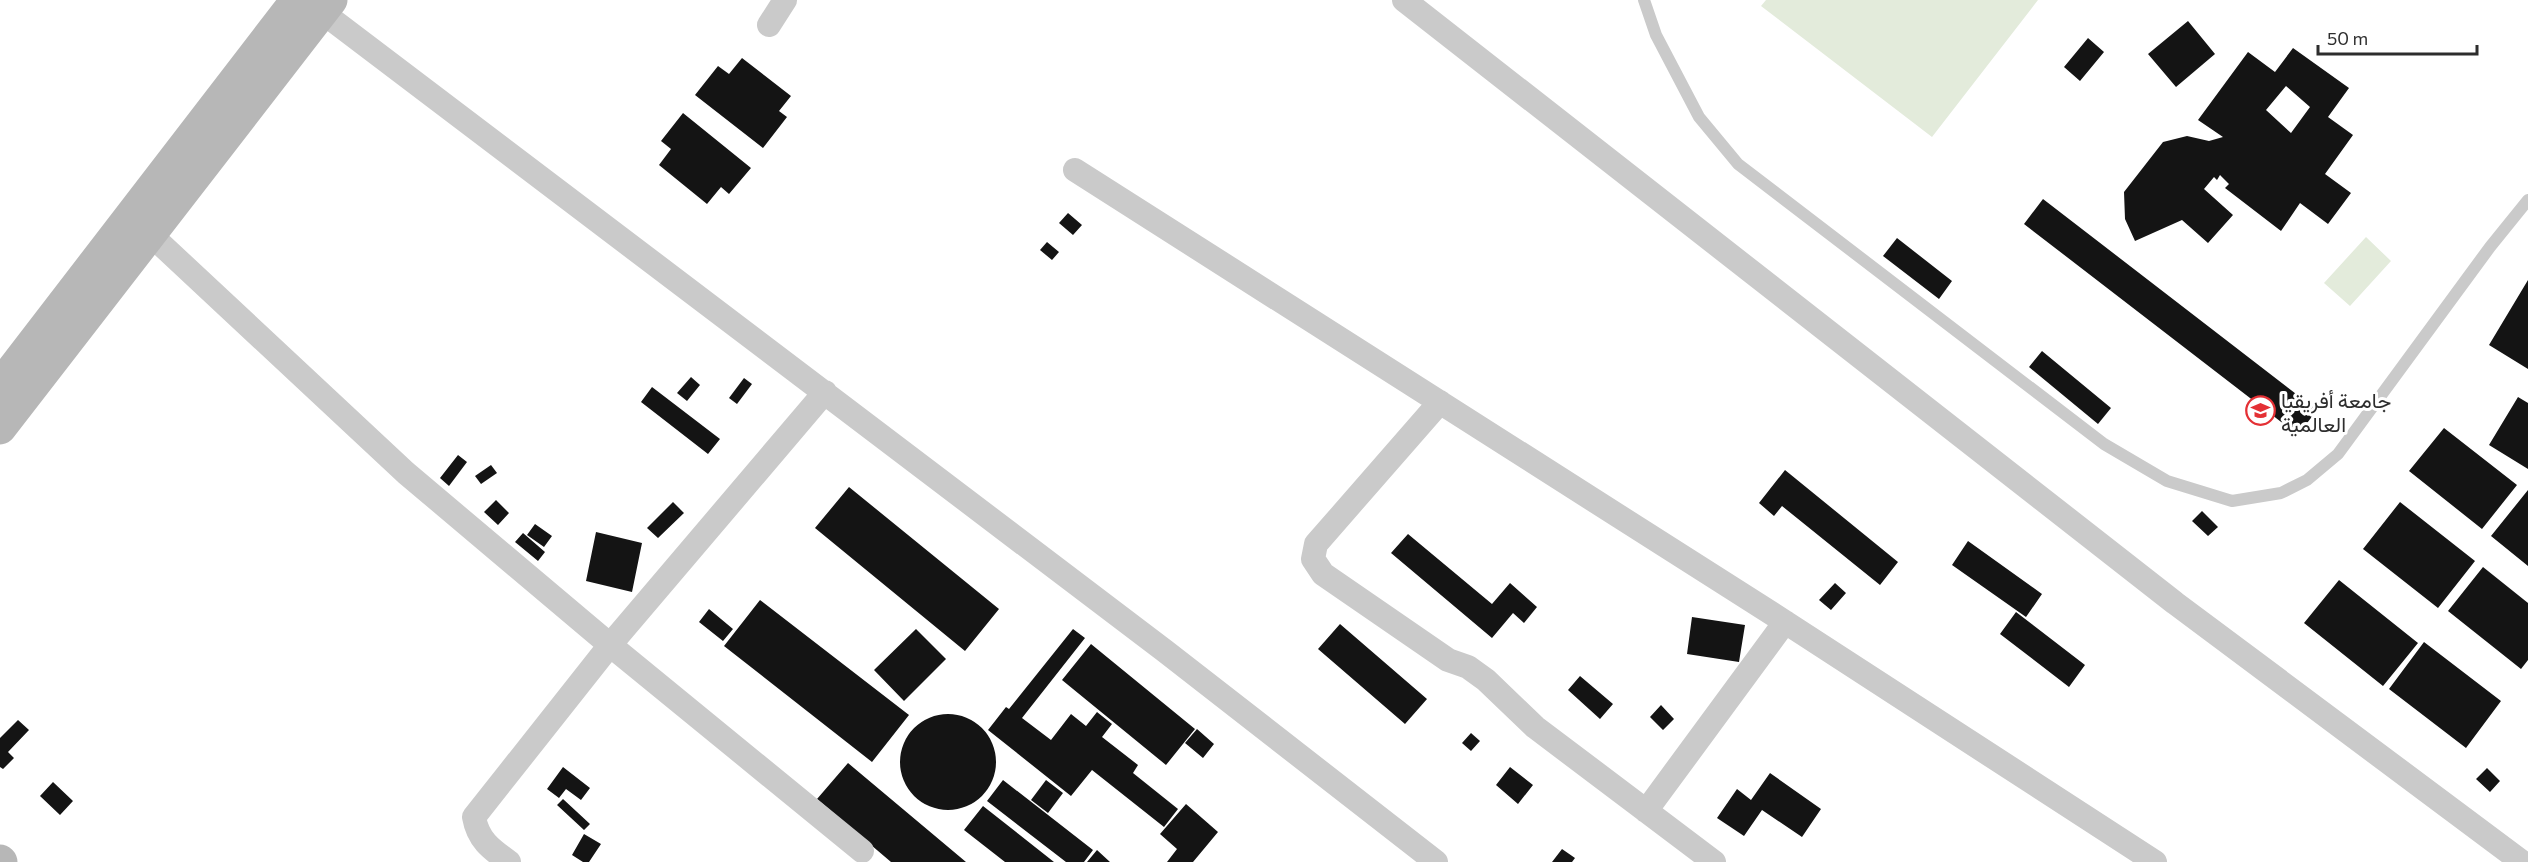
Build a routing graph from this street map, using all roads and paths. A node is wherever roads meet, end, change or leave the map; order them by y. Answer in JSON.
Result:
{"nodes":[{"id":1,"x":785,"y":0,"type":"edge"},
{"id":2,"x":1404,"y":0,"type":"edge"},
{"id":3,"x":1644,"y":0,"type":"edge"},
{"id":4,"x":316,"y":4,"type":"edge"},
{"id":5,"x":769,"y":25,"type":"dead end"},
{"id":6,"x":1075,"y":170,"type":"dead end"},
{"id":7,"x":2528,"y":200,"type":"edge"},
{"id":8,"x":151,"y":235,"type":"junction"},
{"id":9,"x":0,"y":386,"type":"edge"},
{"id":10,"x":825,"y":392,"type":"junction"},
{"id":11,"x":1440,"y":402,"type":"junction"},
{"id":12,"x":0,"y":428,"type":"edge"},
{"id":13,"x":1785,"y":622,"type":"junction"},
{"id":14,"x":610,"y":645,"type":"junction"},
{"id":15,"x":1646,"y":811,"type":"junction"},
{"id":16,"x":862,"y":850,"type":"dead end"},
{"id":17,"x":1411,"y":855,"type":"edge"},
{"id":18,"x":509,"y":862,"type":"edge"},
{"id":19,"x":1436,"y":862,"type":"edge"},
{"id":20,"x":1714,"y":862,"type":"edge"},
{"id":21,"x":2154,"y":862,"type":"edge"},
{"id":22,"x":2522,"y":862,"type":"edge"}],
"edges":[{"from":1,"to":5,"type":"street"},
{"from":2,"to":22,"type":"street"},
{"from":3,"to":7,"type":"lane"},
{"from":4,"to":8,"type":"street"},
{"from":4,"to":9,"type":"street"},
{"from":4,"to":10,"type":"street"},
{"from":6,"to":11,"type":"street"},
{"from":8,"to":12,"type":"street"},
{"from":8,"to":14,"type":"street"},
{"from":10,"to":14,"type":"street"},
{"from":10,"to":17,"type":"street"},
{"from":11,"to":13,"type":"street"},
{"from":11,"to":15,"type":"street"},
{"from":13,"to":15,"type":"street"},
{"from":13,"to":21,"type":"street"},
{"from":14,"to":16,"type":"street"},
{"from":14,"to":18,"type":"street"},
{"from":15,"to":20,"type":"street"},
{"from":17,"to":19,"type":"street"}]}
